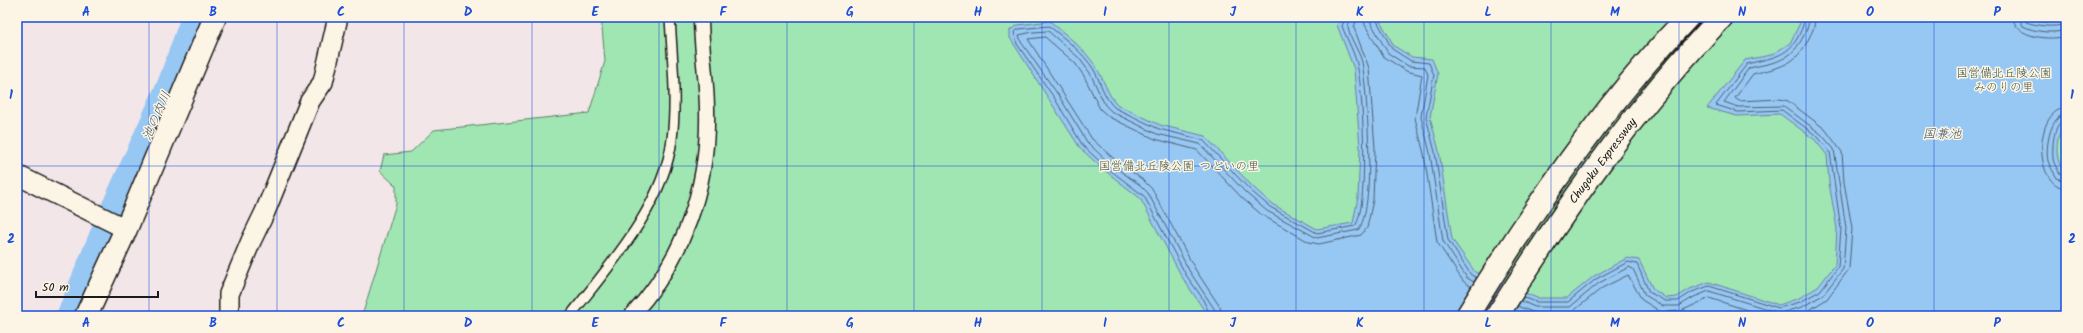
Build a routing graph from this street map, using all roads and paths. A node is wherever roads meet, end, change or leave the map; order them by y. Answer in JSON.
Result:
{"nodes":[{"id":1,"x":215,"y":17,"type":"edge"},
{"id":2,"x":338,"y":17,"type":"edge"},
{"id":3,"x":670,"y":17,"type":"edge"},
{"id":4,"x":701,"y":17,"type":"edge"},
{"id":5,"x":1688,"y":17,"type":"edge"},
{"id":6,"x":1722,"y":17,"type":"edge"},
{"id":7,"x":17,"y":174,"type":"edge"},
{"id":8,"x":126,"y":229,"type":"junction"},
{"id":9,"x":86,"y":316,"type":"edge"},
{"id":10,"x":229,"y":316,"type":"edge"},
{"id":11,"x":570,"y":316,"type":"edge"},
{"id":12,"x":631,"y":316,"type":"edge"},
{"id":13,"x":1467,"y":316,"type":"edge"},
{"id":14,"x":1497,"y":316,"type":"edge"}],
"edges":[{"from":1,"to":8,"type":"main road"},
{"from":2,"to":10,"type":"street"},
{"from":3,"to":11,"type":"lane"},
{"from":4,"to":12,"type":"street"},
{"from":5,"to":13,"type":"main road"},
{"from":6,"to":14,"type":"main road","name":"Chugoku Expressway"},
{"from":7,"to":8,"type":"street"},
{"from":8,"to":9,"type":"main road"}]}
